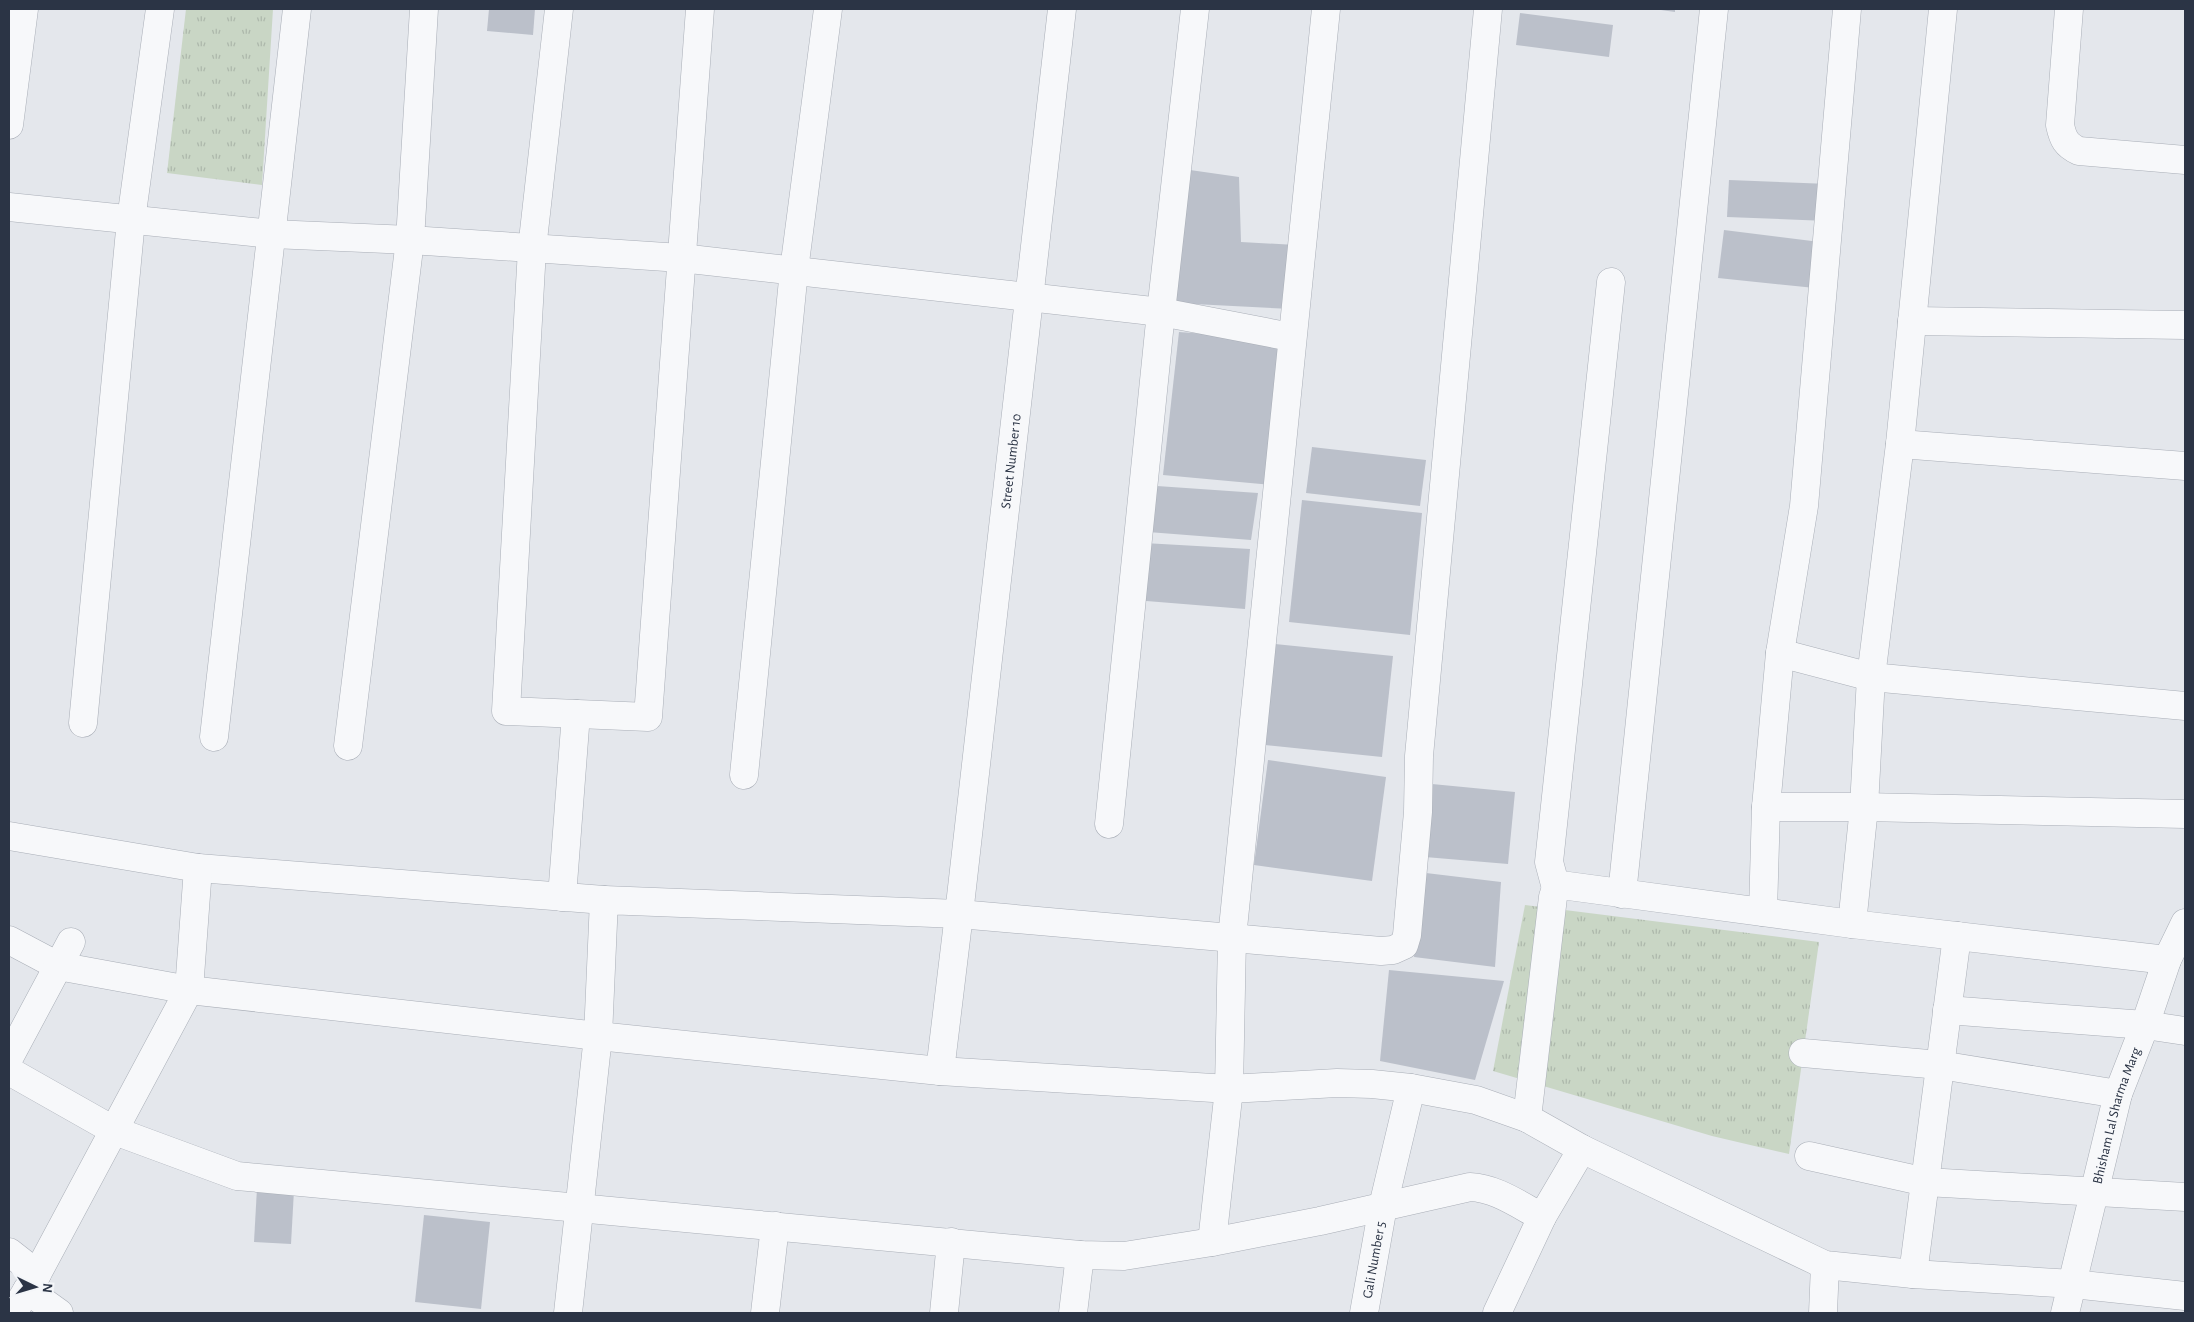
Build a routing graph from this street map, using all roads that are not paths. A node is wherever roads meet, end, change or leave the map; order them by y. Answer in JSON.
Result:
{"nodes":[{"id":1,"x":24,"y":9,"type":"edge"},
{"id":2,"x":160,"y":9,"type":"edge"},
{"id":3,"x":297,"y":9,"type":"edge"},
{"id":4,"x":424,"y":9,"type":"edge"},
{"id":5,"x":559,"y":9,"type":"edge"},
{"id":6,"x":700,"y":9,"type":"edge"},
{"id":7,"x":828,"y":9,"type":"edge"},
{"id":8,"x":1062,"y":9,"type":"edge"},
{"id":9,"x":1195,"y":9,"type":"edge"},
{"id":10,"x":1326,"y":9,"type":"edge"},
{"id":11,"x":1488,"y":9,"type":"edge"},
{"id":12,"x":1714,"y":9,"type":"edge"},
{"id":13,"x":1847,"y":9,"type":"edge"},
{"id":14,"x":1943,"y":9,"type":"edge"},
{"id":15,"x":2068,"y":9,"type":"edge"},
{"id":16,"x":9,"y":125,"type":"edge"},
{"id":17,"x":2185,"y":160,"type":"edge"},
{"id":18,"x":9,"y":208,"type":"edge"},
{"id":19,"x":131,"y":220,"type":"junction"},
{"id":20,"x":272,"y":234,"type":"junction"},
{"id":21,"x":410,"y":240,"type":"junction"},
{"id":22,"x":532,"y":249,"type":"junction"},
{"id":23,"x":681,"y":258,"type":"junction"},
{"id":24,"x":794,"y":270,"type":"junction"},
{"id":25,"x":1611,"y":282,"type":"dead end"},
{"id":26,"x":1030,"y":298,"type":"junction"},
{"id":27,"x":1161,"y":312,"type":"junction"},
{"id":28,"x":1912,"y":321,"type":"junction"},
{"id":29,"x":2185,"y":325,"type":"edge"},
{"id":30,"x":1291,"y":337,"type":"junction"},
{"id":31,"x":1900,"y":444,"type":"junction"},
{"id":32,"x":2185,"y":466,"type":"edge"},
{"id":33,"x":1780,"y":653,"type":"junction"},
{"id":34,"x":1871,"y":676,"type":"junction"},
{"id":35,"x":2185,"y":706,"type":"edge"},
{"id":36,"x":576,"y":714,"type":"junction"},
{"id":37,"x":83,"y":723,"type":"dead end"},
{"id":38,"x":214,"y":737,"type":"dead end"},
{"id":39,"x":348,"y":746,"type":"dead end"},
{"id":40,"x":744,"y":775,"type":"dead end"},
{"id":41,"x":1766,"y":807,"type":"junction"},
{"id":42,"x":1864,"y":807,"type":"junction"},
{"id":43,"x":2185,"y":814,"type":"edge"},
{"id":44,"x":1109,"y":824,"type":"dead end"},
{"id":45,"x":9,"y":836,"type":"edge"},
{"id":46,"x":198,"y":868,"type":"junction"},
{"id":47,"x":1556,"y":888,"type":"junction"},
{"id":48,"x":1622,"y":894,"type":"junction"},
{"id":49,"x":562,"y":897,"type":"junction"},
{"id":50,"x":604,"y":900,"type":"junction"},
{"id":51,"x":1762,"y":912,"type":"junction"},
{"id":52,"x":959,"y":914,"type":"junction"},
{"id":53,"x":1852,"y":924,"type":"junction"},
{"id":54,"x":2185,"y":924,"type":"edge"},
{"id":55,"x":1957,"y":936,"type":"junction"},
{"id":56,"x":1232,"y":938,"type":"junction"},
{"id":57,"x":9,"y":940,"type":"edge"},
{"id":58,"x":71,"y":942,"type":"dead end"},
{"id":59,"x":2167,"y":960,"type":"junction"},
{"id":60,"x":58,"y":966,"type":"junction"},
{"id":61,"x":189,"y":990,"type":"junction"},
{"id":62,"x":1947,"y":1010,"type":"junction"},
{"id":63,"x":2145,"y":1025,"type":"junction"},
{"id":64,"x":2185,"y":1031,"type":"edge"},
{"id":65,"x":598,"y":1036,"type":"junction"},
{"id":66,"x":1803,"y":1053,"type":"dead end"},
{"id":67,"x":9,"y":1058,"type":"edge"},
{"id":68,"x":1940,"y":1065,"type":"junction"},
{"id":69,"x":9,"y":1071,"type":"edge"},
{"id":70,"x":940,"y":1071,"type":"junction"},
{"id":71,"x":1411,"y":1088,"type":"junction"},
{"id":72,"x":1229,"y":1089,"type":"junction"},
{"id":73,"x":2118,"y":1094,"type":"junction"},
{"id":74,"x":1527,"y":1118,"type":"junction"},
{"id":75,"x":115,"y":1131,"type":"junction"},
{"id":76,"x":1582,"y":1149,"type":"junction"},
{"id":77,"x":1809,"y":1156,"type":"dead end"},
{"id":78,"x":1926,"y":1182,"type":"junction"},
{"id":79,"x":2093,"y":1193,"type":"junction"},
{"id":80,"x":2185,"y":1197,"type":"edge"},
{"id":81,"x":1383,"y":1206,"type":"junction"},
{"id":82,"x":580,"y":1209,"type":"junction"},
{"id":83,"x":1542,"y":1217,"type":"junction"},
{"id":84,"x":775,"y":1226,"type":"junction"},
{"id":85,"x":952,"y":1242,"type":"junction"},
{"id":86,"x":1212,"y":1242,"type":"junction"},
{"id":87,"x":9,"y":1252,"type":"edge"},
{"id":88,"x":1080,"y":1255,"type":"junction"},
{"id":89,"x":1825,"y":1265,"type":"junction"},
{"id":90,"x":1913,"y":1274,"type":"junction"},
{"id":91,"x":32,"y":1282,"type":"junction"},
{"id":92,"x":2073,"y":1284,"type":"junction"},
{"id":93,"x":2185,"y":1296,"type":"edge"},
{"id":94,"x":13,"y":1313,"type":"edge"},
{"id":95,"x":59,"y":1313,"type":"edge"},
{"id":96,"x":568,"y":1313,"type":"edge"},
{"id":97,"x":765,"y":1313,"type":"edge"},
{"id":98,"x":944,"y":1313,"type":"edge"},
{"id":99,"x":1073,"y":1313,"type":"edge"},
{"id":100,"x":1364,"y":1313,"type":"edge"},
{"id":101,"x":1497,"y":1313,"type":"edge"},
{"id":102,"x":1822,"y":1313,"type":"edge"},
{"id":103,"x":2065,"y":1313,"type":"edge"}],
"edges":[{"from":1,"to":16,"type":"street"},
{"from":2,"to":19,"type":"street"},
{"from":3,"to":20,"type":"street"},
{"from":4,"to":21,"type":"street"},
{"from":5,"to":22,"type":"street"},
{"from":6,"to":23,"type":"street"},
{"from":7,"to":24,"type":"street"},
{"from":8,"to":26,"type":"street","name":"Street Number 10"},
{"from":9,"to":27,"type":"street"},
{"from":10,"to":30,"type":"street"},
{"from":11,"to":56,"type":"street"},
{"from":12,"to":48,"type":"street"},
{"from":13,"to":33,"type":"street"},
{"from":14,"to":28,"type":"street"},
{"from":15,"to":17,"type":"street"},
{"from":18,"to":19,"type":"street"},
{"from":19,"to":20,"type":"street"},
{"from":19,"to":37,"type":"street"},
{"from":20,"to":21,"type":"street"},
{"from":20,"to":38,"type":"street"},
{"from":21,"to":22,"type":"street"},
{"from":21,"to":39,"type":"street"},
{"from":22,"to":23,"type":"street"},
{"from":22,"to":36,"type":"street"},
{"from":23,"to":24,"type":"street"},
{"from":23,"to":36,"type":"street"},
{"from":24,"to":26,"type":"street"},
{"from":24,"to":40,"type":"street"},
{"from":25,"to":47,"type":"street"},
{"from":26,"to":27,"type":"street"},
{"from":26,"to":52,"type":"street","name":"Street Number 10"},
{"from":27,"to":30,"type":"street"},
{"from":27,"to":44,"type":"street"},
{"from":28,"to":29,"type":"street"},
{"from":28,"to":31,"type":"street"},
{"from":30,"to":56,"type":"street"},
{"from":31,"to":32,"type":"street"},
{"from":31,"to":34,"type":"street"},
{"from":33,"to":34,"type":"street"},
{"from":33,"to":41,"type":"street"},
{"from":34,"to":35,"type":"street"},
{"from":34,"to":42,"type":"street"},
{"from":36,"to":49,"type":"street"},
{"from":41,"to":42,"type":"street"},
{"from":41,"to":51,"type":"street"},
{"from":42,"to":43,"type":"street"},
{"from":42,"to":53,"type":"street"},
{"from":45,"to":46,"type":"street"},
{"from":46,"to":49,"type":"street"},
{"from":46,"to":61,"type":"street"},
{"from":47,"to":48,"type":"street"},
{"from":47,"to":74,"type":"street"},
{"from":48,"to":51,"type":"street"},
{"from":49,"to":50,"type":"street"},
{"from":50,"to":52,"type":"street"},
{"from":50,"to":65,"type":"street"},
{"from":51,"to":53,"type":"street"},
{"from":52,"to":56,"type":"street"},
{"from":52,"to":70,"type":"street","name":"Street Number 10"},
{"from":53,"to":55,"type":"street"},
{"from":54,"to":59,"type":"street","name":"Bhisham Lal Sharma Marg"},
{"from":55,"to":59,"type":"street"},
{"from":55,"to":62,"type":"street"},
{"from":56,"to":72,"type":"street"},
{"from":57,"to":60,"type":"street"},
{"from":58,"to":60,"type":"street"},
{"from":59,"to":63,"type":"street","name":"Bhisham Lal Sharma Marg"},
{"from":60,"to":61,"type":"street"},
{"from":60,"to":67,"type":"street"},
{"from":61,"to":65,"type":"street"},
{"from":61,"to":75,"type":"street"},
{"from":62,"to":63,"type":"street"},
{"from":62,"to":68,"type":"street"},
{"from":63,"to":64,"type":"street"},
{"from":63,"to":73,"type":"street","name":"Bhisham Lal Sharma Marg"},
{"from":65,"to":70,"type":"street"},
{"from":65,"to":82,"type":"street"},
{"from":66,"to":68,"type":"street"},
{"from":68,"to":73,"type":"street"},
{"from":68,"to":78,"type":"street"},
{"from":69,"to":75,"type":"street"},
{"from":70,"to":72,"type":"street"},
{"from":71,"to":72,"type":"street"},
{"from":71,"to":74,"type":"street"},
{"from":71,"to":81,"type":"street","name":"Gali Number 5"},
{"from":72,"to":86,"type":"street"},
{"from":73,"to":79,"type":"street","name":"Bhisham Lal Sharma Marg"},
{"from":74,"to":76,"type":"street"},
{"from":75,"to":82,"type":"street"},
{"from":75,"to":91,"type":"street"},
{"from":76,"to":83,"type":"street"},
{"from":76,"to":89,"type":"street"},
{"from":77,"to":78,"type":"street"},
{"from":78,"to":79,"type":"street"},
{"from":78,"to":90,"type":"street"},
{"from":79,"to":80,"type":"street"},
{"from":79,"to":92,"type":"street","name":"Bhisham Lal Sharma Marg"},
{"from":81,"to":83,"type":"street"},
{"from":81,"to":86,"type":"street"},
{"from":81,"to":100,"type":"street","name":"Gali Number 5"},
{"from":82,"to":84,"type":"street"},
{"from":82,"to":96,"type":"street"},
{"from":83,"to":101,"type":"street"},
{"from":84,"to":85,"type":"street"},
{"from":84,"to":97,"type":"street"},
{"from":85,"to":88,"type":"street"},
{"from":85,"to":98,"type":"street"},
{"from":86,"to":88,"type":"street"},
{"from":87,"to":91,"type":"street"},
{"from":88,"to":99,"type":"street"},
{"from":89,"to":90,"type":"street"},
{"from":89,"to":102,"type":"street"},
{"from":90,"to":92,"type":"street"},
{"from":91,"to":94,"type":"street"},
{"from":91,"to":95,"type":"street"},
{"from":92,"to":93,"type":"street"},
{"from":92,"to":103,"type":"street","name":"Bhisham Lal Sharma Marg"}]}
